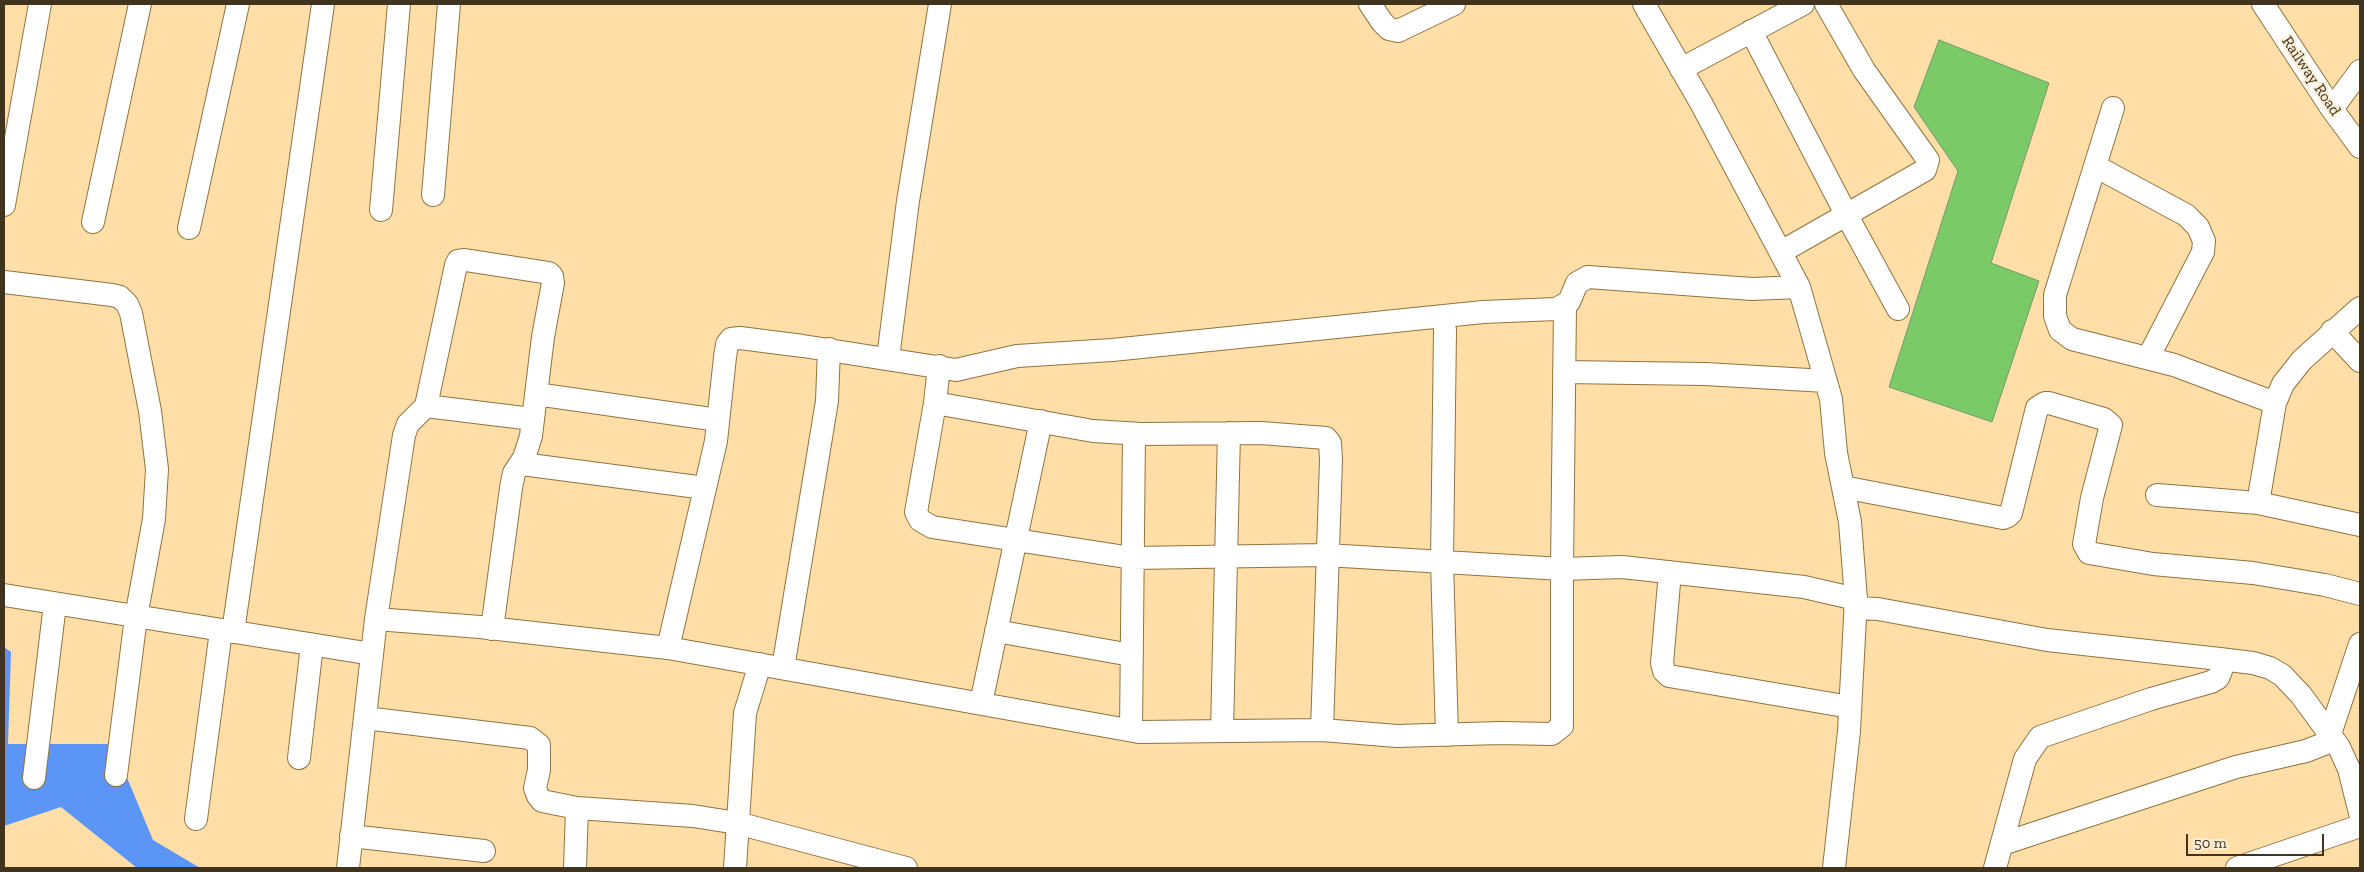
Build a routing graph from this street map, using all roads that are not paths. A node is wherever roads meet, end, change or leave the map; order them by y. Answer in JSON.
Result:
{"nodes":[{"id":1,"x":40,"y":4,"type":"edge"},
{"id":2,"x":140,"y":4,"type":"edge"},
{"id":3,"x":238,"y":4,"type":"edge"},
{"id":4,"x":323,"y":4,"type":"edge"},
{"id":5,"x":398,"y":4,"type":"edge"},
{"id":6,"x":450,"y":4,"type":"edge"},
{"id":7,"x":940,"y":4,"type":"edge"},
{"id":8,"x":1370,"y":4,"type":"edge"},
{"id":9,"x":1454,"y":4,"type":"edge"},
{"id":10,"x":1644,"y":4,"type":"edge"},
{"id":11,"x":1803,"y":4,"type":"edge"},
{"id":12,"x":1826,"y":4,"type":"edge"},
{"id":13,"x":2264,"y":4,"type":"edge"},
{"id":14,"x":1751,"y":31,"type":"junction"},
{"id":15,"x":1681,"y":70,"type":"junction"},
{"id":16,"x":2360,"y":71,"type":"edge"},
{"id":17,"x":2113,"y":108,"type":"dead end"},
{"id":18,"x":2332,"y":109,"type":"junction"},
{"id":19,"x":2360,"y":147,"type":"edge"},
{"id":20,"x":2095,"y":166,"type":"junction"},
{"id":21,"x":433,"y":195,"type":"dead end"},
{"id":22,"x":4,"y":205,"type":"edge"},
{"id":23,"x":381,"y":210,"type":"dead end"},
{"id":24,"x":1846,"y":214,"type":"junction"},
{"id":25,"x":93,"y":222,"type":"dead end"},
{"id":26,"x":190,"y":228,"type":"dead end"},
{"id":27,"x":1780,"y":252,"type":"junction"},
{"id":28,"x":4,"y":282,"type":"edge"},
{"id":29,"x":1799,"y":287,"type":"junction"},
{"id":30,"x":1564,"y":306,"type":"junction"},
{"id":31,"x":2360,"y":308,"type":"edge"},
{"id":32,"x":1898,"y":309,"type":"dead end"},
{"id":33,"x":1445,"y":330,"type":"dead end"},
{"id":34,"x":2332,"y":331,"type":"junction"},
{"id":35,"x":829,"y":350,"type":"junction"},
{"id":36,"x":888,"y":358,"type":"junction"},
{"id":37,"x":2148,"y":358,"type":"junction"},
{"id":38,"x":2360,"y":361,"type":"edge"},
{"id":39,"x":939,"y":366,"type":"junction"},
{"id":40,"x":1564,"y":372,"type":"junction"},
{"id":41,"x":1826,"y":380,"type":"junction"},
{"id":42,"x":536,"y":394,"type":"junction"},
{"id":43,"x":934,"y":403,"type":"junction"},
{"id":44,"x":2274,"y":404,"type":"junction"},
{"id":45,"x":426,"y":406,"type":"junction"},
{"id":46,"x":532,"y":419,"type":"junction"},
{"id":47,"x":718,"y":420,"type":"junction"},
{"id":48,"x":1041,"y":421,"type":"junction"},
{"id":49,"x":1229,"y":433,"type":"junction"},
{"id":50,"x":1134,"y":434,"type":"junction"},
{"id":51,"x":522,"y":464,"type":"junction"},
{"id":52,"x":1843,"y":487,"type":"junction"},
{"id":53,"x":705,"y":488,"type":"junction"},
{"id":54,"x":2157,"y":495,"type":"dead end"},
{"id":55,"x":2258,"y":503,"type":"junction"},
{"id":56,"x":2360,"y":525,"type":"edge"},
{"id":57,"x":1015,"y":540,"type":"junction"},
{"id":58,"x":1326,"y":555,"type":"junction"},
{"id":59,"x":1225,"y":556,"type":"junction"},
{"id":60,"x":1132,"y":558,"type":"junction"},
{"id":61,"x":1442,"y":562,"type":"junction"},
{"id":62,"x":1562,"y":569,"type":"junction"},
{"id":63,"x":1670,"y":572,"type":"junction"},
{"id":64,"x":2360,"y":594,"type":"edge"},
{"id":65,"x":4,"y":595,"type":"edge"},
{"id":66,"x":1855,"y":603,"type":"junction"},
{"id":67,"x":55,"y":604,"type":"junction"},
{"id":68,"x":136,"y":617,"type":"junction"},
{"id":69,"x":376,"y":619,"type":"junction"},
{"id":70,"x":492,"y":628,"type":"junction"},
{"id":71,"x":996,"y":631,"type":"junction"},
{"id":72,"x":227,"y":632,"type":"junction"},
{"id":73,"x":2360,"y":644,"type":"edge"},
{"id":74,"x":312,"y":645,"type":"junction"},
{"id":75,"x":668,"y":648,"type":"junction"},
{"id":76,"x":372,"y":654,"type":"junction"},
{"id":77,"x":1131,"y":655,"type":"junction"},
{"id":78,"x":2220,"y":659,"type":"junction"},
{"id":79,"x":760,"y":664,"type":"junction"},
{"id":80,"x":783,"y":668,"type":"junction"},
{"id":81,"x":981,"y":702,"type":"junction"},
{"id":82,"x":1850,"y":707,"type":"junction"},
{"id":83,"x":364,"y":718,"type":"junction"},
{"id":84,"x":1131,"y":730,"type":"junction"},
{"id":85,"x":1322,"y":730,"type":"junction"},
{"id":86,"x":1222,"y":731,"type":"junction"},
{"id":87,"x":1446,"y":735,"type":"junction"},
{"id":88,"x":2332,"y":737,"type":"junction"},
{"id":89,"x":299,"y":758,"type":"dead end"},
{"id":90,"x":2352,"y":761,"type":"edge"},
{"id":91,"x":116,"y":775,"type":"dead end"},
{"id":92,"x":34,"y":778,"type":"dead end"},
{"id":93,"x":577,"y":808,"type":"junction"},
{"id":94,"x":2360,"y":813,"type":"edge"},
{"id":95,"x":196,"y":819,"type":"dead end"},
{"id":96,"x":738,"y":823,"type":"junction"},
{"id":97,"x":2360,"y":826,"type":"edge"},
{"id":98,"x":352,"y":836,"type":"junction"},
{"id":99,"x":2002,"y":844,"type":"junction"},
{"id":100,"x":484,"y":851,"type":"dead end"},
{"id":101,"x":348,"y":868,"type":"edge"},
{"id":102,"x":575,"y":868,"type":"edge"},
{"id":103,"x":735,"y":868,"type":"edge"},
{"id":104,"x":906,"y":868,"type":"edge"},
{"id":105,"x":1834,"y":868,"type":"edge"},
{"id":106,"x":1995,"y":868,"type":"edge"},
{"id":107,"x":2237,"y":868,"type":"edge"}],
"edges":[{"from":1,"to":22,"type":"street"},
{"from":2,"to":25,"type":"street"},
{"from":3,"to":26,"type":"street"},
{"from":4,"to":72,"type":"street"},
{"from":5,"to":23,"type":"street"},
{"from":6,"to":21,"type":"street"},
{"from":7,"to":36,"type":"street"},
{"from":8,"to":9,"type":"street"},
{"from":10,"to":15,"type":"street"},
{"from":11,"to":14,"type":"street"},
{"from":12,"to":24,"type":"street"},
{"from":13,"to":18,"type":"street","name":"Railway Road"},
{"from":14,"to":15,"type":"street"},
{"from":14,"to":24,"type":"street"},
{"from":15,"to":27,"type":"street"},
{"from":16,"to":18,"type":"street"},
{"from":17,"to":20,"type":"street"},
{"from":18,"to":19,"type":"street","name":"Railway Road"},
{"from":20,"to":37,"type":"street"},
{"from":20,"to":37,"type":"street"},
{"from":24,"to":27,"type":"street"},
{"from":24,"to":32,"type":"street"},
{"from":27,"to":29,"type":"street"},
{"from":28,"to":68,"type":"street"},
{"from":29,"to":30,"type":"street"},
{"from":29,"to":41,"type":"street"},
{"from":30,"to":39,"type":"street"},
{"from":30,"to":40,"type":"street"},
{"from":31,"to":34,"type":"street"},
{"from":33,"to":61,"type":"street"},
{"from":34,"to":38,"type":"street"},
{"from":34,"to":44,"type":"street"},
{"from":35,"to":36,"type":"street"},
{"from":35,"to":47,"type":"street"},
{"from":35,"to":80,"type":"street"},
{"from":36,"to":39,"type":"street"},
{"from":37,"to":44,"type":"street"},
{"from":39,"to":43,"type":"street"},
{"from":40,"to":41,"type":"street"},
{"from":40,"to":62,"type":"street"},
{"from":41,"to":52,"type":"street"},
{"from":42,"to":45,"type":"street"},
{"from":42,"to":46,"type":"street"},
{"from":42,"to":47,"type":"street"},
{"from":43,"to":48,"type":"street"},
{"from":43,"to":57,"type":"street"},
{"from":44,"to":55,"type":"street"},
{"from":45,"to":46,"type":"street"},
{"from":45,"to":69,"type":"street"},
{"from":46,"to":51,"type":"street"},
{"from":47,"to":53,"type":"street"},
{"from":48,"to":50,"type":"street"},
{"from":48,"to":57,"type":"street"},
{"from":49,"to":50,"type":"street"},
{"from":49,"to":58,"type":"street"},
{"from":49,"to":59,"type":"street"},
{"from":50,"to":60,"type":"street"},
{"from":51,"to":53,"type":"street"},
{"from":51,"to":70,"type":"street"},
{"from":52,"to":64,"type":"street"},
{"from":52,"to":66,"type":"street"},
{"from":53,"to":75,"type":"street"},
{"from":54,"to":55,"type":"street"},
{"from":55,"to":56,"type":"street"},
{"from":57,"to":60,"type":"street"},
{"from":57,"to":71,"type":"street"},
{"from":58,"to":59,"type":"street"},
{"from":58,"to":61,"type":"street"},
{"from":58,"to":85,"type":"street"},
{"from":59,"to":60,"type":"street"},
{"from":59,"to":86,"type":"street"},
{"from":60,"to":77,"type":"street"},
{"from":61,"to":62,"type":"street"},
{"from":61,"to":87,"type":"street"},
{"from":62,"to":63,"type":"street"},
{"from":62,"to":87,"type":"street"},
{"from":63,"to":66,"type":"street"},
{"from":63,"to":82,"type":"street"},
{"from":65,"to":67,"type":"street"},
{"from":66,"to":78,"type":"street"},
{"from":66,"to":82,"type":"street"},
{"from":67,"to":68,"type":"street"},
{"from":67,"to":92,"type":"street"},
{"from":68,"to":72,"type":"street"},
{"from":68,"to":91,"type":"street"},
{"from":69,"to":70,"type":"street"},
{"from":69,"to":76,"type":"street"},
{"from":70,"to":75,"type":"street"},
{"from":71,"to":77,"type":"street"},
{"from":71,"to":81,"type":"street"},
{"from":72,"to":74,"type":"street"},
{"from":72,"to":95,"type":"street"},
{"from":73,"to":88,"type":"street"},
{"from":74,"to":76,"type":"street"},
{"from":74,"to":89,"type":"street"},
{"from":75,"to":79,"type":"street"},
{"from":76,"to":83,"type":"street"},
{"from":77,"to":84,"type":"street"},
{"from":78,"to":88,"type":"street"},
{"from":78,"to":99,"type":"street"},
{"from":79,"to":80,"type":"street"},
{"from":79,"to":96,"type":"street"},
{"from":80,"to":81,"type":"street"},
{"from":81,"to":84,"type":"street"},
{"from":82,"to":105,"type":"street"},
{"from":83,"to":93,"type":"street"},
{"from":83,"to":98,"type":"street"},
{"from":84,"to":86,"type":"street"},
{"from":85,"to":86,"type":"street"},
{"from":85,"to":87,"type":"street"},
{"from":88,"to":90,"type":"street"},
{"from":88,"to":99,"type":"street"},
{"from":90,"to":94,"type":"street"},
{"from":93,"to":96,"type":"street"},
{"from":93,"to":102,"type":"street"},
{"from":96,"to":103,"type":"street"},
{"from":96,"to":104,"type":"street"},
{"from":97,"to":107,"type":"street"},
{"from":98,"to":100,"type":"street"},
{"from":98,"to":101,"type":"street"},
{"from":99,"to":106,"type":"street"}]}
